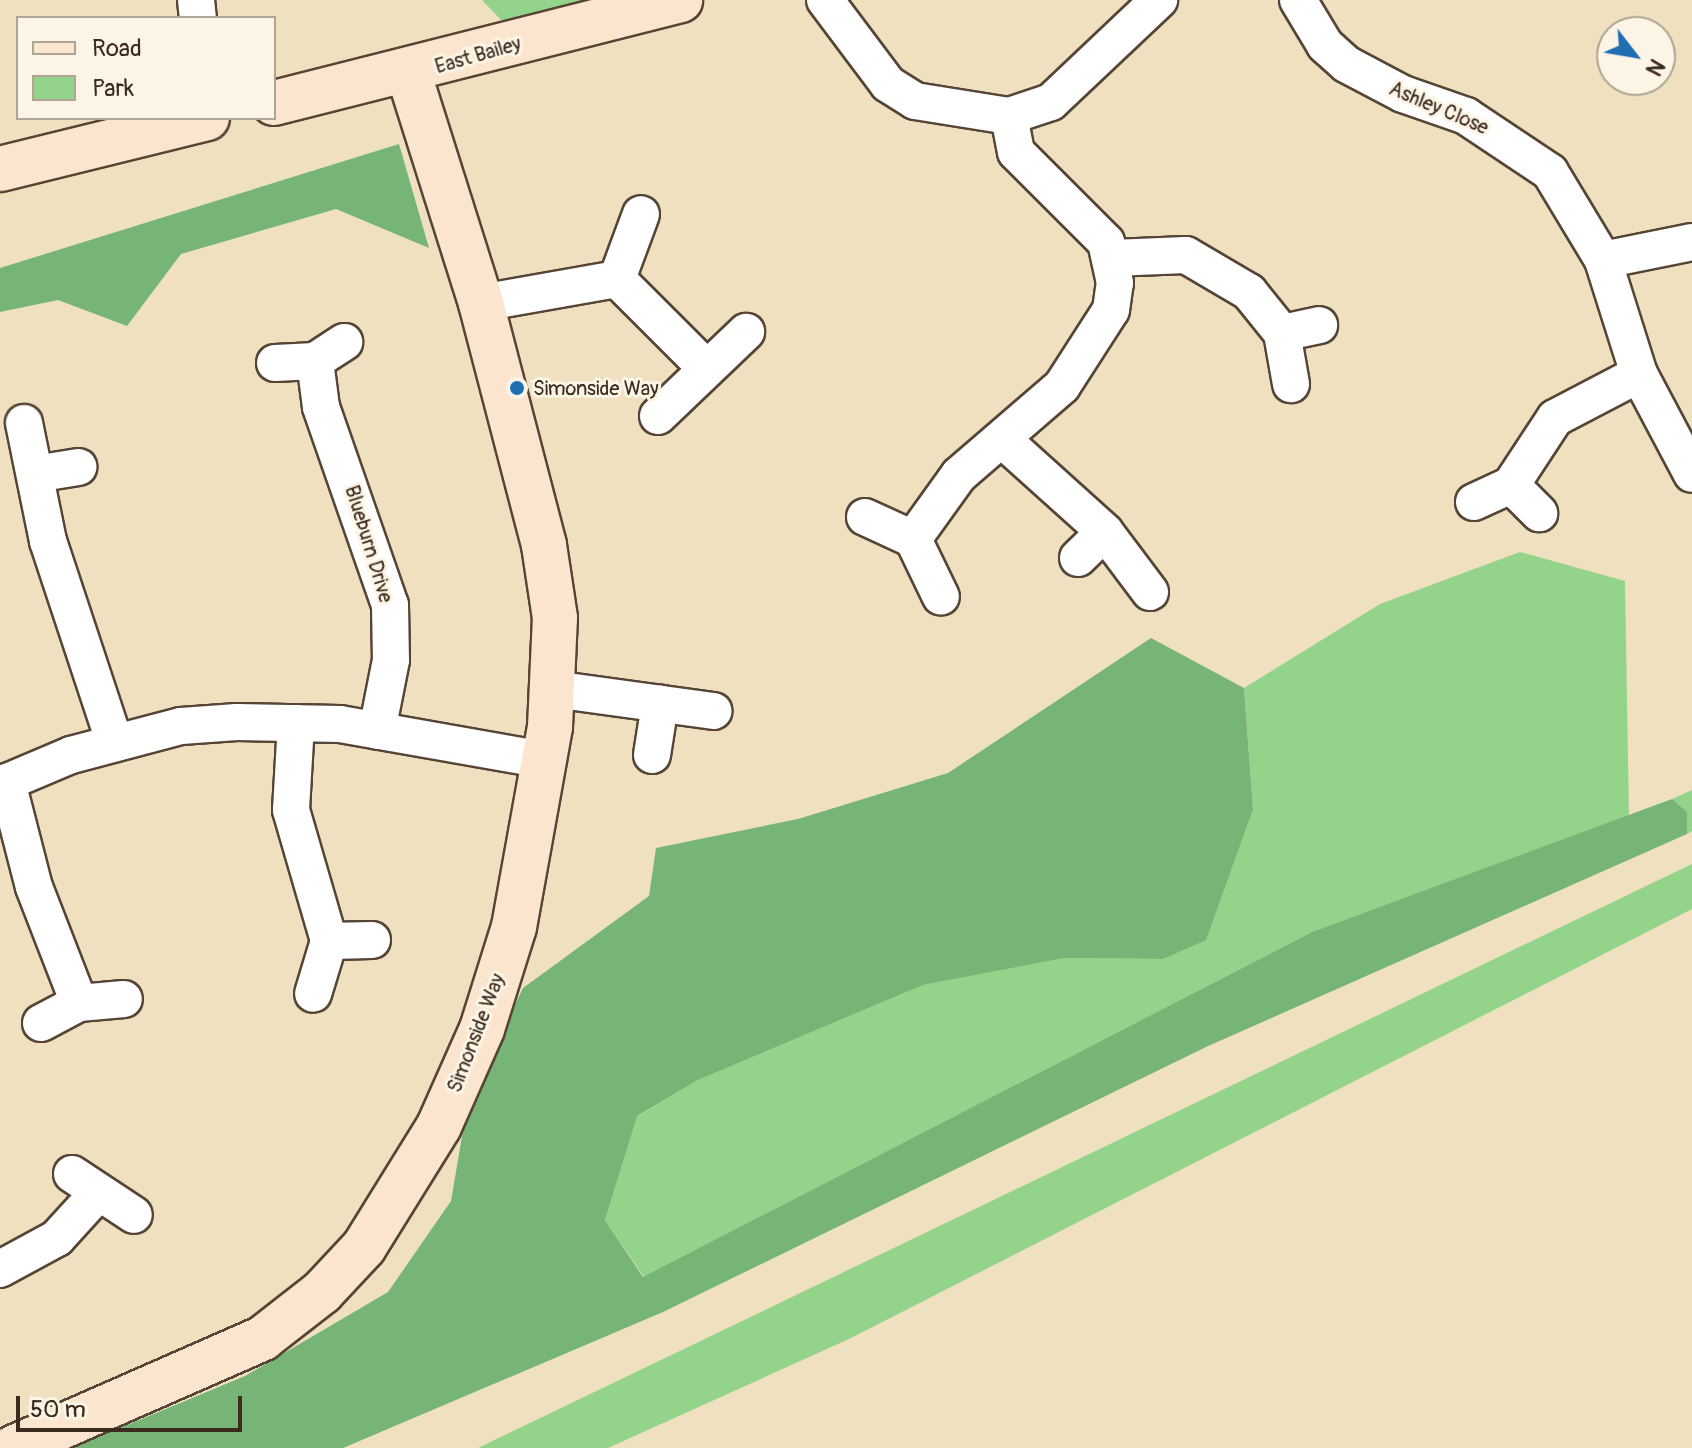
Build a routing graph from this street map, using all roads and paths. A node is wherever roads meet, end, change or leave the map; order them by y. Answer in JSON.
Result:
{"nodes":[{"id":1,"x":680,"y":0,"type":"edge"},
{"id":2,"x":825,"y":0,"type":"edge"},
{"id":3,"x":1159,"y":0,"type":"edge"},
{"id":4,"x":1298,"y":0,"type":"edge"},
{"id":5,"x":409,"y":74,"type":"junction"},
{"id":6,"x":276,"y":103,"type":"edge"},
{"id":7,"x":1009,"y":116,"type":"junction"},
{"id":8,"x":199,"y":120,"type":"edge"},
{"id":9,"x":0,"y":169,"type":"edge"},
{"id":10,"x":641,"y":214,"type":"dead end"},
{"id":11,"x":1692,"y":242,"type":"edge"},
{"id":12,"x":1112,"y":258,"type":"junction"},
{"id":13,"x":1603,"y":260,"type":"junction"},
{"id":14,"x":617,"y":279,"type":"junction"},
{"id":15,"x":481,"y":303,"type":"junction"},
{"id":16,"x":1319,"y":325,"type":"dead end"},
{"id":17,"x":746,"y":332,"type":"dead end"},
{"id":18,"x":1282,"y":333,"type":"junction"},
{"id":19,"x":275,"y":363,"type":"dead end"},
{"id":20,"x":707,"y":369,"type":"junction"},
{"id":21,"x":1639,"y":374,"type":"junction"},
{"id":22,"x":1291,"y":384,"type":"dead end"},
{"id":23,"x":658,"y":416,"type":"dead end"},
{"id":24,"x":24,"y":423,"type":"dead end"},
{"id":25,"x":1003,"y":440,"type":"junction"},
{"id":26,"x":78,"y":467,"type":"dead end"},
{"id":27,"x":35,"y":474,"type":"junction"},
{"id":28,"x":1692,"y":474,"type":"edge"},
{"id":29,"x":1511,"y":485,"type":"junction"},
{"id":30,"x":1474,"y":502,"type":"dead end"},
{"id":31,"x":1539,"y":513,"type":"dead end"},
{"id":32,"x":865,"y":517,"type":"dead end"},
{"id":33,"x":1105,"y":532,"type":"junction"},
{"id":34,"x":913,"y":539,"type":"junction"},
{"id":35,"x":1078,"y":558,"type":"dead end"},
{"id":36,"x":1150,"y":592,"type":"dead end"},
{"id":37,"x":941,"y":597,"type":"dead end"},
{"id":38,"x":553,"y":689,"type":"junction"},
{"id":39,"x":660,"y":704,"type":"junction"},
{"id":40,"x":713,"y":711,"type":"dead end"},
{"id":41,"x":296,"y":723,"type":"junction"},
{"id":42,"x":377,"y":731,"type":"junction"},
{"id":43,"x":115,"y":743,"type":"junction"},
{"id":44,"x":652,"y":755,"type":"dead end"},
{"id":45,"x":545,"y":760,"type":"junction"},
{"id":46,"x":4,"y":783,"type":"edge"},
{"id":47,"x":372,"y":940,"type":"dead end"},
{"id":48,"x":329,"y":941,"type":"junction"},
{"id":49,"x":313,"y":994,"type":"dead end"},
{"id":50,"x":124,"y":999,"type":"dead end"},
{"id":51,"x":79,"y":1003,"type":"junction"},
{"id":52,"x":41,"y":1023,"type":"dead end"},
{"id":53,"x":134,"y":1215,"type":"dead end"},
{"id":54,"x":0,"y":1269,"type":"edge"},
{"id":55,"x":13,"y":1448,"type":"edge"}],
"edges":[{"from":1,"to":5,"type":"street","name":"East Bailey"},
{"from":2,"to":7,"type":"street"},
{"from":3,"to":7,"type":"street"},
{"from":4,"to":13,"type":"street","name":"Ashley Close"},
{"from":5,"to":6,"type":"street","name":"East Bailey"},
{"from":5,"to":15,"type":"street","name":"Simonside Way"},
{"from":7,"to":12,"type":"street"},
{"from":8,"to":9,"type":"street"},
{"from":10,"to":14,"type":"street"},
{"from":11,"to":13,"type":"street"},
{"from":12,"to":18,"type":"street"},
{"from":12,"to":25,"type":"street"},
{"from":13,"to":21,"type":"street","name":"Ashley Close"},
{"from":14,"to":15,"type":"street"},
{"from":14,"to":20,"type":"street"},
{"from":15,"to":38,"type":"street","name":"Simonside Way"},
{"from":16,"to":18,"type":"street"},
{"from":17,"to":20,"type":"street"},
{"from":18,"to":22,"type":"street"},
{"from":19,"to":42,"type":"street","name":"Blueburn Drive"},
{"from":20,"to":23,"type":"street"},
{"from":21,"to":28,"type":"street","name":"Ashley Close"},
{"from":21,"to":29,"type":"street"},
{"from":24,"to":27,"type":"street"},
{"from":25,"to":33,"type":"street"},
{"from":25,"to":34,"type":"street"},
{"from":26,"to":27,"type":"street"},
{"from":27,"to":43,"type":"street"},
{"from":29,"to":30,"type":"street"},
{"from":29,"to":31,"type":"street"},
{"from":32,"to":34,"type":"street"},
{"from":33,"to":35,"type":"street"},
{"from":33,"to":36,"type":"street"},
{"from":34,"to":37,"type":"street"},
{"from":38,"to":39,"type":"street"},
{"from":38,"to":45,"type":"street","name":"Simonside Way"},
{"from":39,"to":40,"type":"street"},
{"from":39,"to":44,"type":"street"},
{"from":41,"to":42,"type":"street"},
{"from":41,"to":43,"type":"street"},
{"from":41,"to":48,"type":"street"},
{"from":42,"to":45,"type":"street"},
{"from":43,"to":46,"type":"street"},
{"from":45,"to":55,"type":"street","name":"Simonside Way"},
{"from":46,"to":51,"type":"street"},
{"from":47,"to":48,"type":"street"},
{"from":48,"to":49,"type":"street"},
{"from":50,"to":51,"type":"street"},
{"from":51,"to":52,"type":"street"},
{"from":53,"to":54,"type":"street"}]}
